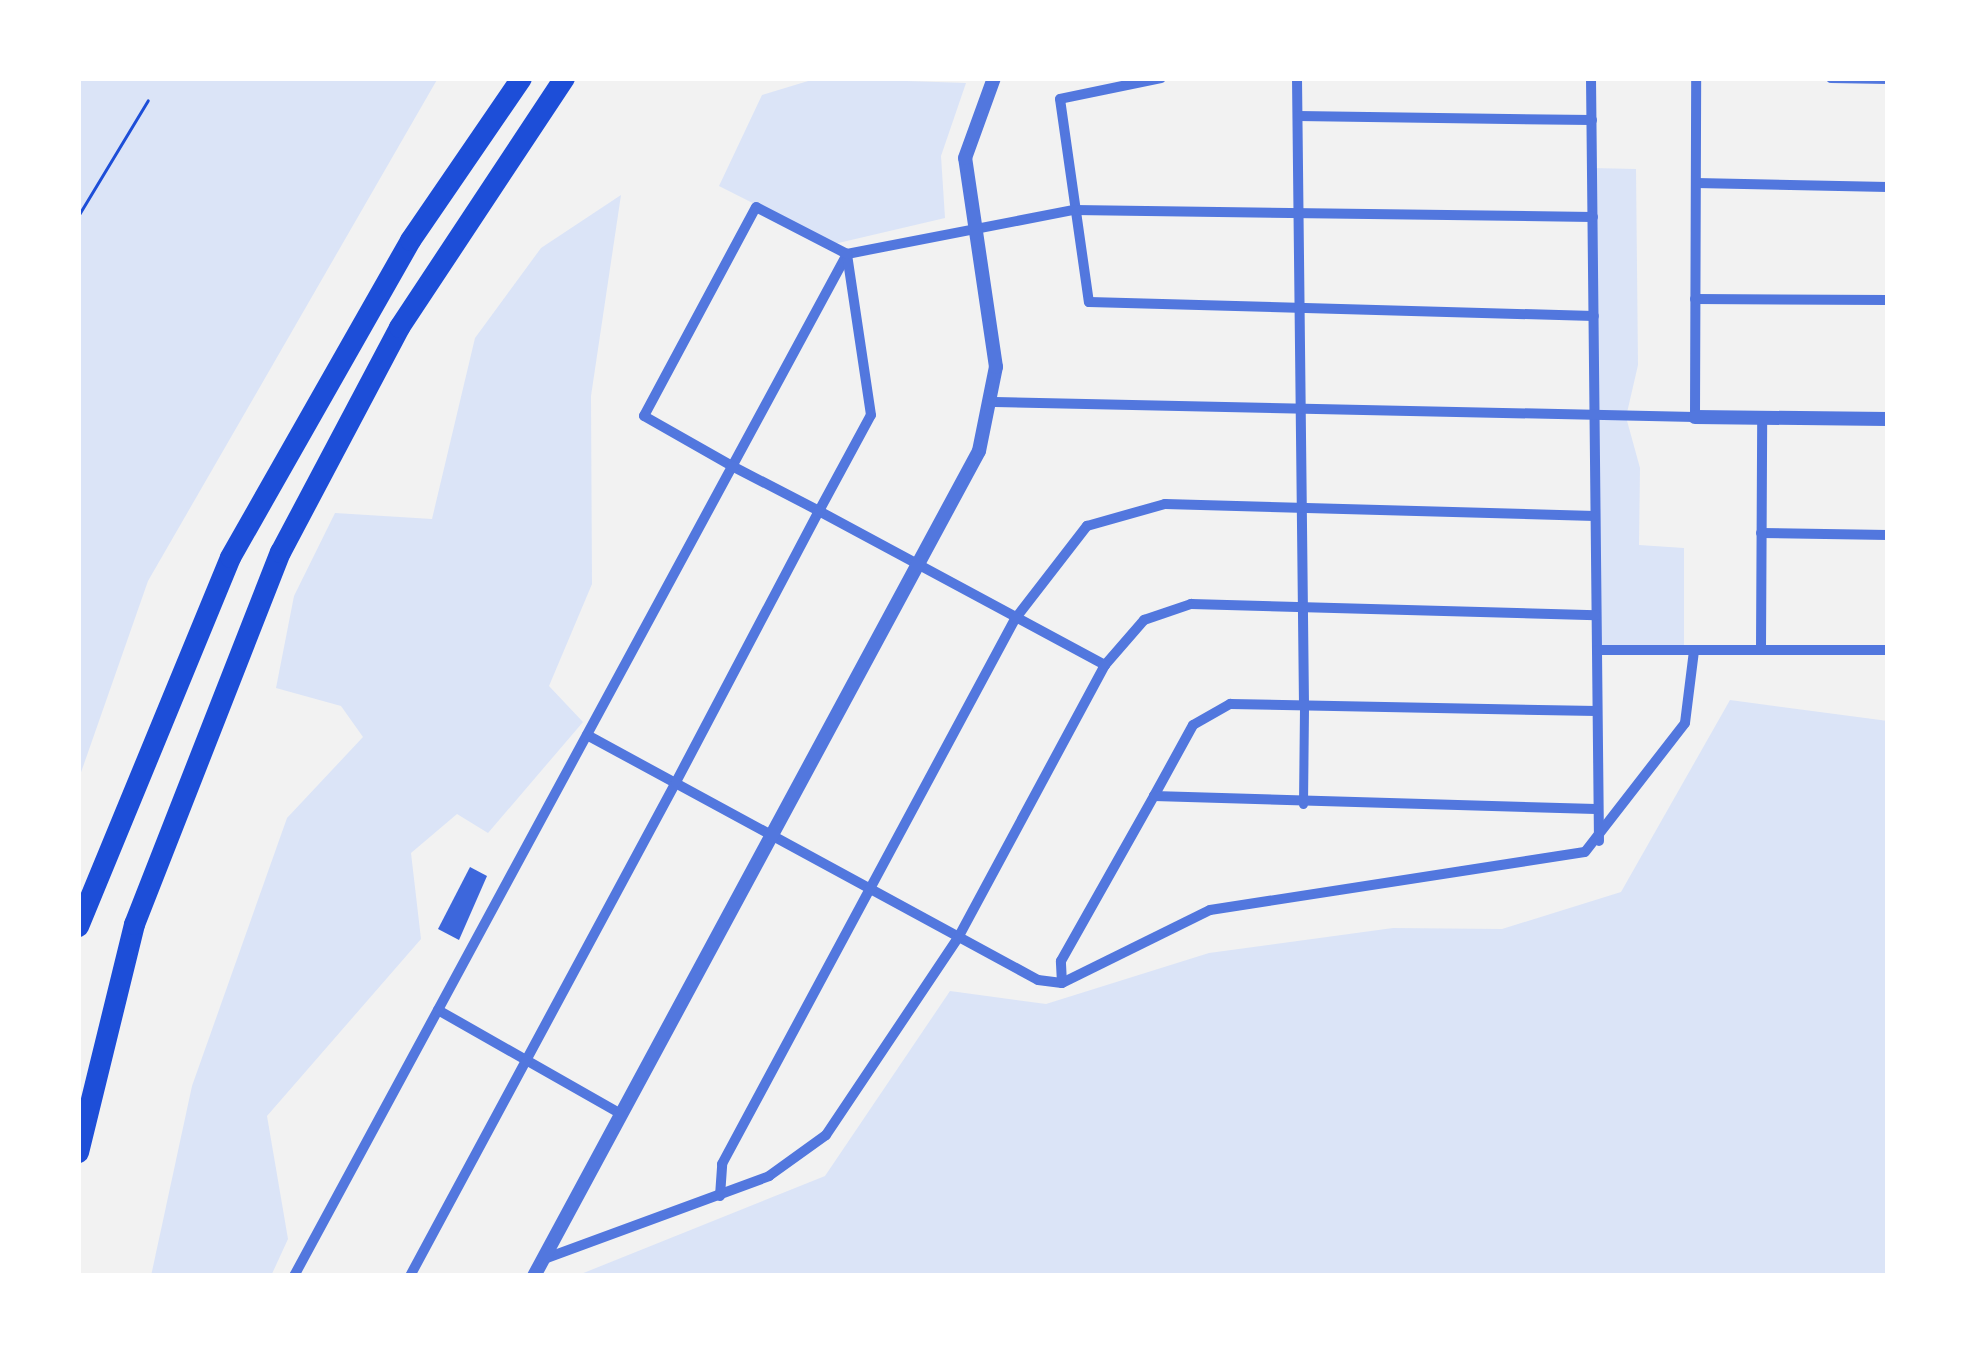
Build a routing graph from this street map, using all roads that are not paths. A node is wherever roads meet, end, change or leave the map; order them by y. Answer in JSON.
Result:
{"nodes":[{"id":1,"x":521,"y":78,"type":"edge"},
{"id":2,"x":564,"y":78,"type":"edge"},
{"id":3,"x":994,"y":78,"type":"edge"},
{"id":4,"x":1161,"y":78,"type":"edge"},
{"id":5,"x":1297,"y":78,"type":"edge"},
{"id":6,"x":1591,"y":78,"type":"edge"},
{"id":7,"x":1696,"y":78,"type":"edge"},
{"id":8,"x":1832,"y":78,"type":"edge"},
{"id":9,"x":1888,"y":80,"type":"edge"},
{"id":10,"x":1298,"y":116,"type":"junction"},
{"id":11,"x":1592,"y":120,"type":"junction"},
{"id":12,"x":1696,"y":183,"type":"junction"},
{"id":13,"x":1888,"y":187,"type":"edge"},
{"id":14,"x":1074,"y":210,"type":"junction"},
{"id":15,"x":1299,"y":210,"type":"junction"},
{"id":16,"x":1593,"y":217,"type":"junction"},
{"id":17,"x":972,"y":227,"type":"junction"},
{"id":18,"x":847,"y":254,"type":"junction"},
{"id":19,"x":1695,"y":298,"type":"junction"},
{"id":20,"x":1888,"y":300,"type":"edge"},
{"id":21,"x":1301,"y":311,"type":"junction"},
{"id":22,"x":1594,"y":316,"type":"junction"},
{"id":23,"x":995,"y":402,"type":"junction"},
{"id":24,"x":1303,"y":409,"type":"junction"},
{"id":25,"x":1594,"y":415,"type":"junction"},
{"id":26,"x":1695,"y":417,"type":"junction"},
{"id":27,"x":1762,"y":418,"type":"junction"},
{"id":28,"x":1888,"y":419,"type":"edge"},
{"id":29,"x":732,"y":466,"type":"junction"},
{"id":30,"x":1304,"y":508,"type":"junction"},
{"id":31,"x":819,"y":511,"type":"junction"},
{"id":32,"x":1595,"y":516,"type":"junction"},
{"id":33,"x":1761,"y":533,"type":"junction"},
{"id":34,"x":1888,"y":535,"type":"edge"},
{"id":35,"x":921,"y":567,"type":"junction"},
{"id":36,"x":1304,"y":607,"type":"junction"},
{"id":37,"x":1596,"y":615,"type":"junction"},
{"id":38,"x":1015,"y":619,"type":"junction"},
{"id":39,"x":1761,"y":648,"type":"junction"},
{"id":40,"x":1597,"y":650,"type":"junction"},
{"id":41,"x":1888,"y":650,"type":"edge"},
{"id":42,"x":1694,"y":651,"type":"junction"},
{"id":43,"x":1105,"y":665,"type":"junction"},
{"id":44,"x":1304,"y":702,"type":"junction"},
{"id":45,"x":1597,"y":710,"type":"junction"},
{"id":46,"x":587,"y":735,"type":"junction"},
{"id":47,"x":676,"y":782,"type":"junction"},
{"id":48,"x":1154,"y":796,"type":"junction"},
{"id":49,"x":1303,"y":804,"type":"junction"},
{"id":50,"x":1596,"y":809,"type":"junction"},
{"id":51,"x":773,"y":835,"type":"junction"},
{"id":52,"x":1599,"y":842,"type":"junction"},
{"id":53,"x":872,"y":887,"type":"junction"},
{"id":54,"x":78,"y":926,"type":"edge"},
{"id":55,"x":959,"y":936,"type":"junction"},
{"id":56,"x":1062,"y":983,"type":"junction"},
{"id":57,"x":438,"y":1010,"type":"junction"},
{"id":58,"x":524,"y":1060,"type":"junction"},
{"id":59,"x":621,"y":1114,"type":"junction"},
{"id":60,"x":78,"y":1152,"type":"edge"},
{"id":61,"x":720,"y":1196,"type":"junction"},
{"id":62,"x":544,"y":1258,"type":"junction"},
{"id":63,"x":296,"y":1272,"type":"edge"},
{"id":64,"x":311,"y":1276,"type":"edge"},
{"id":65,"x":410,"y":1276,"type":"edge"},
{"id":66,"x":534,"y":1276,"type":"edge"}],
"edges":[{"from":1,"to":54,"type":"highway"},
{"from":2,"to":60,"type":"highway"},
{"from":3,"to":17,"type":"street"},
{"from":4,"to":14,"type":"street"},
{"from":5,"to":10,"type":"street"},
{"from":6,"to":11,"type":"street"},
{"from":7,"to":12,"type":"street"},
{"from":8,"to":9,"type":"street"},
{"from":10,"to":11,"type":"street"},
{"from":10,"to":15,"type":"street"},
{"from":11,"to":16,"type":"street"},
{"from":12,"to":13,"type":"street"},
{"from":12,"to":19,"type":"street"},
{"from":14,"to":15,"type":"street"},
{"from":14,"to":17,"type":"street"},
{"from":14,"to":21,"type":"street"},
{"from":15,"to":16,"type":"street"},
{"from":15,"to":21,"type":"street"},
{"from":16,"to":22,"type":"street"},
{"from":17,"to":18,"type":"street"},
{"from":17,"to":23,"type":"street"},
{"from":18,"to":29,"type":"street"},
{"from":18,"to":29,"type":"street"},
{"from":18,"to":31,"type":"street"},
{"from":19,"to":20,"type":"street"},
{"from":19,"to":26,"type":"street"},
{"from":21,"to":22,"type":"street"},
{"from":21,"to":24,"type":"street"},
{"from":22,"to":25,"type":"street"},
{"from":23,"to":24,"type":"street"},
{"from":23,"to":35,"type":"street"},
{"from":24,"to":25,"type":"street"},
{"from":24,"to":30,"type":"street"},
{"from":25,"to":26,"type":"street"},
{"from":25,"to":32,"type":"street"},
{"from":26,"to":27,"type":"street"},
{"from":27,"to":28,"type":"street"},
{"from":27,"to":33,"type":"street"},
{"from":29,"to":31,"type":"street"},
{"from":29,"to":46,"type":"street"},
{"from":30,"to":32,"type":"street"},
{"from":30,"to":36,"type":"street"},
{"from":30,"to":38,"type":"street"},
{"from":31,"to":35,"type":"street"},
{"from":31,"to":47,"type":"street"},
{"from":32,"to":37,"type":"street"},
{"from":33,"to":34,"type":"street"},
{"from":33,"to":39,"type":"street"},
{"from":35,"to":38,"type":"street"},
{"from":35,"to":51,"type":"street"},
{"from":36,"to":37,"type":"street"},
{"from":36,"to":43,"type":"street"},
{"from":36,"to":44,"type":"street"},
{"from":37,"to":40,"type":"street"},
{"from":38,"to":43,"type":"street"},
{"from":38,"to":53,"type":"street"},
{"from":39,"to":41,"type":"street"},
{"from":39,"to":42,"type":"street"},
{"from":40,"to":42,"type":"street"},
{"from":40,"to":45,"type":"street"},
{"from":42,"to":52,"type":"street"},
{"from":43,"to":55,"type":"street"},
{"from":44,"to":45,"type":"street"},
{"from":44,"to":48,"type":"street"},
{"from":44,"to":49,"type":"street"},
{"from":45,"to":50,"type":"street"},
{"from":46,"to":47,"type":"street"},
{"from":46,"to":57,"type":"street"},
{"from":47,"to":51,"type":"street"},
{"from":47,"to":58,"type":"street"},
{"from":48,"to":49,"type":"street"},
{"from":48,"to":56,"type":"street"},
{"from":49,"to":50,"type":"street"},
{"from":50,"to":52,"type":"street"},
{"from":51,"to":53,"type":"street"},
{"from":51,"to":59,"type":"street"},
{"from":52,"to":56,"type":"street"},
{"from":53,"to":55,"type":"street"},
{"from":53,"to":61,"type":"street"},
{"from":55,"to":56,"type":"street"},
{"from":55,"to":61,"type":"street"},
{"from":57,"to":58,"type":"street"},
{"from":57,"to":63,"type":"street"},
{"from":58,"to":59,"type":"street"},
{"from":58,"to":65,"type":"street"},
{"from":59,"to":62,"type":"street"},
{"from":61,"to":62,"type":"street"},
{"from":62,"to":66,"type":"street"},
{"from":63,"to":64,"type":"street"}]}
